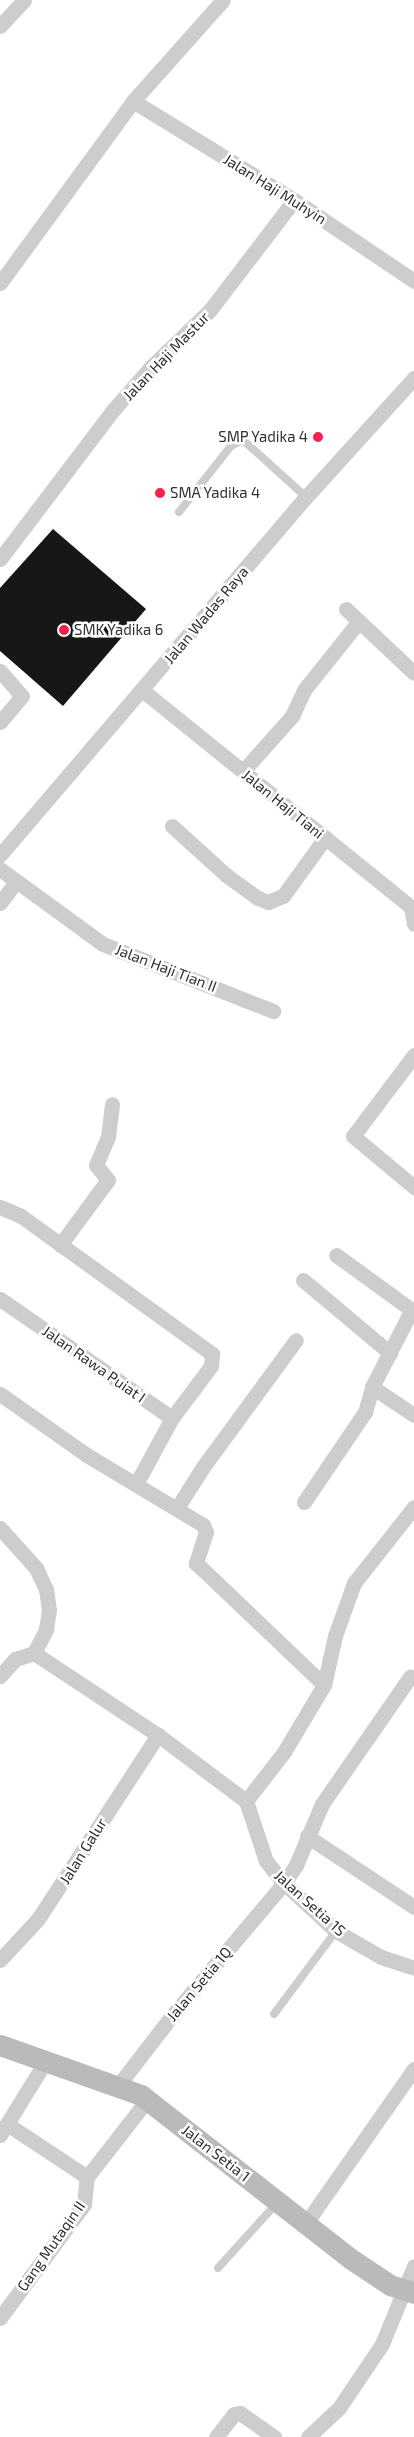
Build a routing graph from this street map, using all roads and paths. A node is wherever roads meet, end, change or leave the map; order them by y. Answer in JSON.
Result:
{"nodes":[{"id":1,"x":24,"y":0,"type":"edge"},
{"id":2,"x":223,"y":0,"type":"edge"},
{"id":3,"x":0,"y":26,"type":"edge"},
{"id":4,"x":133,"y":101,"type":"junction"},
{"id":5,"x":294,"y":200,"type":"junction"},
{"id":6,"x":414,"y":281,"type":"edge"},
{"id":7,"x":0,"y":283,"type":"edge"},
{"id":8,"x":414,"y":378,"type":"edge"},
{"id":9,"x":306,"y":497,"type":"junction"},
{"id":10,"x":179,"y":512,"type":"dead end"},
{"id":11,"x":0,"y":559,"type":"edge"},
{"id":12,"x":346,"y":609,"type":"dead end"},
{"id":13,"x":359,"y":621,"type":"junction"},
{"id":14,"x":0,"y":671,"type":"edge"},
{"id":15,"x":414,"y":673,"type":"edge"},
{"id":16,"x":142,"y":690,"type":"junction"},
{"id":17,"x":0,"y":722,"type":"edge"},
{"id":18,"x":243,"y":771,"type":"junction"},
{"id":19,"x":172,"y":826,"type":"dead end"},
{"id":20,"x":325,"y":838,"type":"junction"},
{"id":21,"x":0,"y":856,"type":"edge"},
{"id":22,"x":0,"y":870,"type":"edge"},
{"id":23,"x":16,"y":882,"type":"junction"},
{"id":24,"x":0,"y":903,"type":"edge"},
{"id":25,"x":414,"y":924,"type":"edge"},
{"id":26,"x":273,"y":1011,"type":"dead end"},
{"id":27,"x":414,"y":1055,"type":"edge"},
{"id":28,"x":112,"y":1104,"type":"dead end"},
{"id":29,"x":414,"y":1187,"type":"edge"},
{"id":30,"x":0,"y":1207,"type":"edge"},
{"id":31,"x":60,"y":1245,"type":"junction"},
{"id":32,"x":336,"y":1255,"type":"dead end"},
{"id":33,"x":303,"y":1280,"type":"dead end"},
{"id":34,"x":0,"y":1299,"type":"edge"},
{"id":35,"x":296,"y":1340,"type":"dead end"},
{"id":36,"x":390,"y":1353,"type":"junction"},
{"id":37,"x":372,"y":1387,"type":"junction"},
{"id":38,"x":0,"y":1394,"type":"edge"},
{"id":39,"x":414,"y":1415,"type":"edge"},
{"id":40,"x":172,"y":1418,"type":"junction"},
{"id":41,"x":136,"y":1484,"type":"junction"},
{"id":42,"x":304,"y":1502,"type":"dead end"},
{"id":43,"x":414,"y":1507,"type":"edge"},
{"id":44,"x":177,"y":1508,"type":"junction"},
{"id":45,"x":0,"y":1528,"type":"edge"},
{"id":46,"x":34,"y":1653,"type":"junction"},
{"id":47,"x":0,"y":1676,"type":"edge"},
{"id":48,"x":410,"y":1677,"type":"dead end"},
{"id":49,"x":324,"y":1685,"type":"junction"},
{"id":50,"x":158,"y":1735,"type":"junction"},
{"id":51,"x":246,"y":1801,"type":"junction"},
{"id":52,"x":307,"y":1836,"type":"junction"},
{"id":53,"x":284,"y":1883,"type":"junction"},
{"id":54,"x":414,"y":1908,"type":"edge"},
{"id":55,"x":336,"y":1931,"type":"junction"},
{"id":56,"x":0,"y":1960,"type":"edge"},
{"id":57,"x":414,"y":1968,"type":"edge"},
{"id":58,"x":274,"y":2014,"type":"dead end"},
{"id":59,"x":0,"y":2045,"type":"edge"},
{"id":60,"x":45,"y":2062,"type":"junction"},
{"id":61,"x":413,"y":2072,"type":"edge"},
{"id":62,"x":117,"y":2087,"type":"junction"},
{"id":63,"x":148,"y":2100,"type":"junction"},
{"id":64,"x":3,"y":2130,"type":"edge"},
{"id":65,"x":86,"y":2177,"type":"junction"},
{"id":66,"x":278,"y":2202,"type":"junction"},
{"id":67,"x":306,"y":2223,"type":"junction"},
{"id":68,"x":414,"y":2266,"type":"edge"},
{"id":69,"x":218,"y":2268,"type":"dead end"},
{"id":70,"x":409,"y":2292,"type":"edge"},
{"id":71,"x":0,"y":2318,"type":"edge"},
{"id":72,"x":216,"y":2437,"type":"edge"},
{"id":73,"x":274,"y":2437,"type":"edge"},
{"id":74,"x":308,"y":2437,"type":"edge"}],
"edges":[{"from":1,"to":3,"type":"street"},
{"from":2,"to":4,"type":"street"},
{"from":4,"to":5,"type":"street","name":"Jalan Haji Muhyin"},
{"from":4,"to":7,"type":"street"},
{"from":5,"to":6,"type":"street","name":"Jalan Haji Muhyin"},
{"from":5,"to":11,"type":"street","name":"Jalan Haji Mastur"},
{"from":8,"to":9,"type":"street","name":"Jalan Wadas Raya"},
{"from":9,"to":10,"type":"lane"},
{"from":9,"to":16,"type":"street","name":"Jalan Wadas Raya"},
{"from":12,"to":13,"type":"street"},
{"from":13,"to":15,"type":"street"},
{"from":13,"to":18,"type":"street"},
{"from":14,"to":17,"type":"street"},
{"from":16,"to":18,"type":"street","name":"Jalan Haji Tiani"},
{"from":16,"to":21,"type":"street","name":"Jalan Wadas Raya"},
{"from":18,"to":20,"type":"street","name":"Jalan Haji Tiani"},
{"from":19,"to":20,"type":"street"},
{"from":20,"to":25,"type":"street","name":"Jalan Haji Tiani"},
{"from":22,"to":23,"type":"street","name":"Jalan Haji Tian II"},
{"from":23,"to":24,"type":"street"},
{"from":23,"to":26,"type":"street","name":"Jalan Haji Tian II"},
{"from":27,"to":29,"type":"street"},
{"from":28,"to":31,"type":"street"},
{"from":30,"to":31,"type":"street"},
{"from":31,"to":40,"type":"street"},
{"from":32,"to":36,"type":"street"},
{"from":33,"to":36,"type":"street"},
{"from":34,"to":40,"type":"street","name":"Jalan Rawa Puiat I"},
{"from":35,"to":44,"type":"street"},
{"from":36,"to":37,"type":"street"},
{"from":37,"to":39,"type":"street"},
{"from":37,"to":42,"type":"street"},
{"from":38,"to":41,"type":"street"},
{"from":40,"to":41,"type":"street"},
{"from":41,"to":44,"type":"street"},
{"from":43,"to":49,"type":"street"},
{"from":44,"to":49,"type":"street"},
{"from":45,"to":46,"type":"street"},
{"from":46,"to":47,"type":"street"},
{"from":46,"to":50,"type":"street"},
{"from":48,"to":52,"type":"street","name":"Jalan Setia 1Q"},
{"from":49,"to":51,"type":"street"},
{"from":50,"to":51,"type":"street"},
{"from":50,"to":56,"type":"street","name":"Jalan Galur"},
{"from":51,"to":53,"type":"street","name":"Jalan Setia 1S"},
{"from":52,"to":53,"type":"street","name":"Jalan Setia 1Q"},
{"from":52,"to":54,"type":"street"},
{"from":53,"to":55,"type":"street","name":"Jalan Setia 1S"},
{"from":53,"to":62,"type":"street","name":"Jalan Setia 1Q"},
{"from":55,"to":57,"type":"street","name":"Jalan Setia 1S"},
{"from":55,"to":58,"type":"lane"},
{"from":59,"to":60,"type":"street","name":"Jalan Setia 1"},
{"from":60,"to":62,"type":"street","name":"Jalan Setia 1"},
{"from":60,"to":64,"type":"street"},
{"from":61,"to":67,"type":"street"},
{"from":62,"to":63,"type":"street","name":"Jalan Setia 1"},
{"from":63,"to":65,"type":"street"},
{"from":63,"to":66,"type":"street","name":"Jalan Setia 1"},
{"from":64,"to":65,"type":"street"},
{"from":65,"to":71,"type":"street","name":"Gang Mutaqin II"},
{"from":66,"to":67,"type":"street","name":"Jalan Setia 1"},
{"from":66,"to":69,"type":"lane"},
{"from":67,"to":70,"type":"street","name":"Jalan Setia 1"},
{"from":68,"to":70,"type":"street"},
{"from":70,"to":74,"type":"street"},
{"from":72,"to":73,"type":"street"}]}
